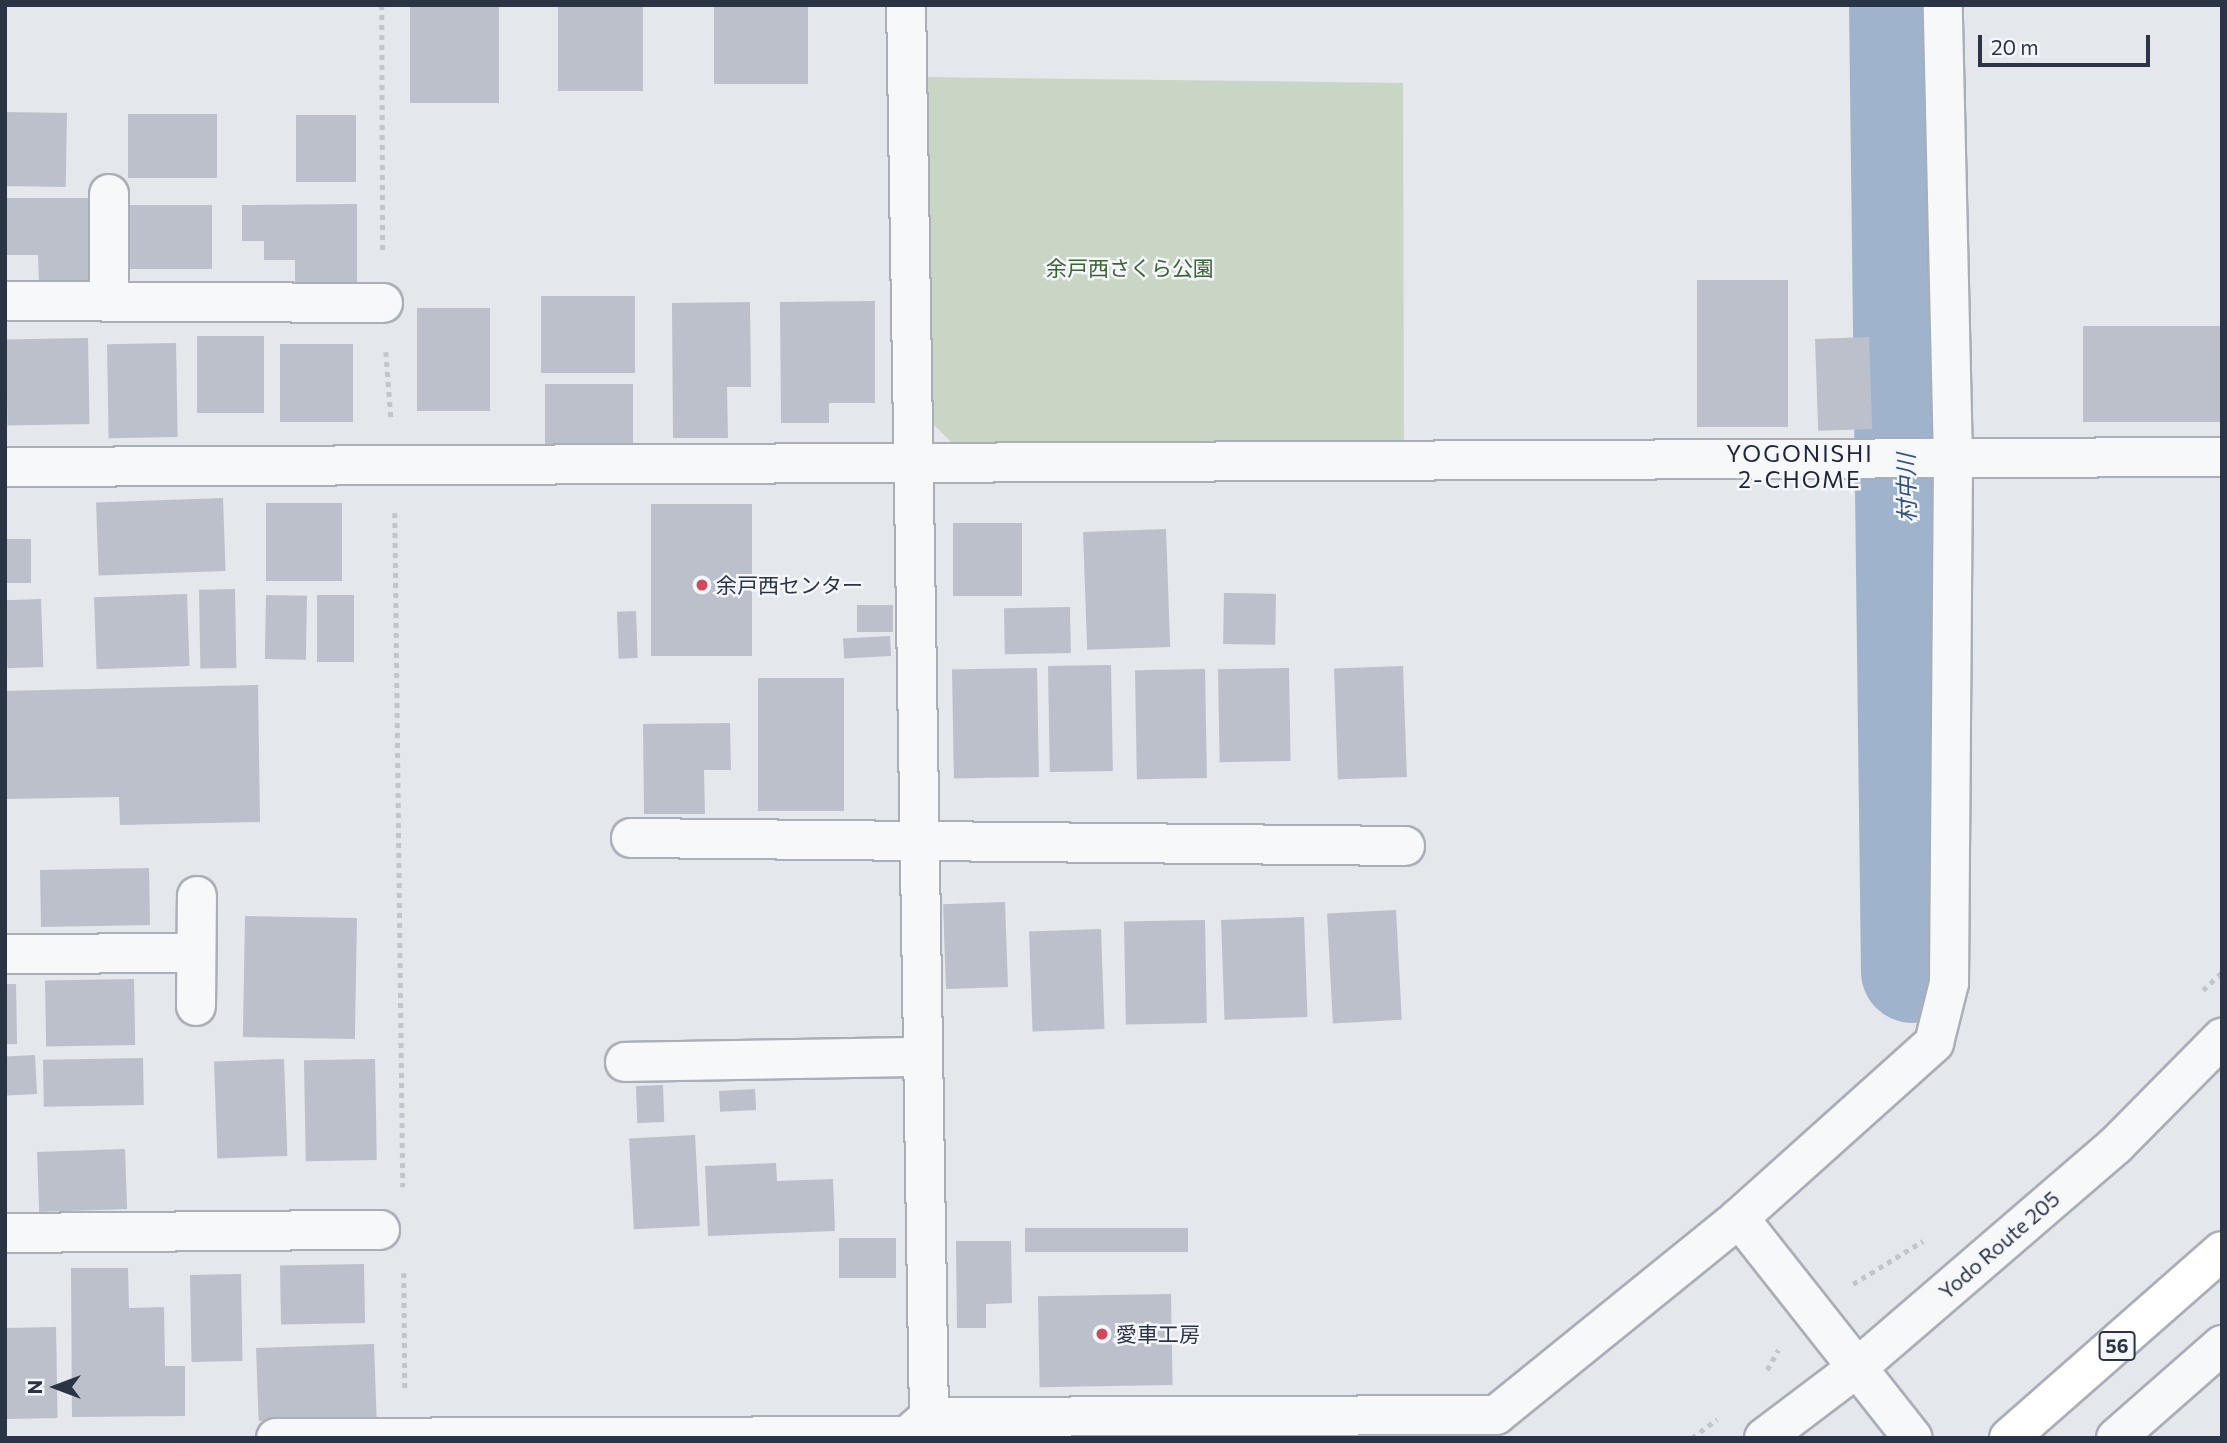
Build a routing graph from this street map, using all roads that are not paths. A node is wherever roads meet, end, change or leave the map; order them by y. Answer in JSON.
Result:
{"nodes":[{"id":1,"x":906,"y":5,"type":"edge"},
{"id":2,"x":1943,"y":5,"type":"edge"},
{"id":3,"x":109,"y":194,"type":"dead end"},
{"id":4,"x":5,"y":302,"type":"edge"},
{"id":5,"x":109,"y":302,"type":"junction"},
{"id":6,"x":383,"y":303,"type":"road end"},
{"id":7,"x":2222,"y":457,"type":"edge"},
{"id":8,"x":1943,"y":460,"type":"junction"},
{"id":9,"x":909,"y":465,"type":"junction"},
{"id":10,"x":5,"y":467,"type":"edge"},
{"id":11,"x":631,"y":838,"type":"dead end"},
{"id":12,"x":916,"y":844,"type":"junction"},
{"id":13,"x":1405,"y":846,"type":"dead end"},
{"id":14,"x":197,"y":896,"type":"dead end"},
{"id":15,"x":197,"y":953,"type":"junction"},
{"id":16,"x":5,"y":954,"type":"edge"},
{"id":17,"x":197,"y":1006,"type":"dead end"},
{"id":18,"x":2222,"y":1038,"type":"edge"},
{"id":19,"x":921,"y":1057,"type":"junction"},
{"id":20,"x":625,"y":1062,"type":"dead end"},
{"id":21,"x":1739,"y":1218,"type":"junction"},
{"id":22,"x":380,"y":1230,"type":"dead end"},
{"id":23,"x":5,"y":1233,"type":"edge"},
{"id":24,"x":2222,"y":1251,"type":"edge"},
{"id":25,"x":2222,"y":1345,"type":"edge"},
{"id":26,"x":1858,"y":1367,"type":"junction"},
{"id":27,"x":914,"y":1430,"type":"edge"},
{"id":28,"x":276,"y":1438,"type":"edge"},
{"id":29,"x":1764,"y":1438,"type":"edge"},
{"id":30,"x":1913,"y":1438,"type":"edge"},
{"id":31,"x":2009,"y":1438,"type":"edge"},
{"id":32,"x":2116,"y":1438,"type":"edge"}],
"edges":[{"from":1,"to":9,"type":"street"},
{"from":2,"to":8,"type":"street"},
{"from":3,"to":5,"type":"street"},
{"from":4,"to":5,"type":"street"},
{"from":5,"to":6,"type":"street"},
{"from":7,"to":8,"type":"street"},
{"from":8,"to":9,"type":"street"},
{"from":8,"to":21,"type":"street"},
{"from":9,"to":10,"type":"street"},
{"from":9,"to":12,"type":"street"},
{"from":11,"to":12,"type":"street"},
{"from":12,"to":13,"type":"street"},
{"from":12,"to":19,"type":"street"},
{"from":14,"to":15,"type":"street"},
{"from":15,"to":16,"type":"street"},
{"from":15,"to":17,"type":"street"},
{"from":18,"to":26,"type":"street","name":"Yodo Route 205"},
{"from":19,"to":20,"type":"street"},
{"from":19,"to":27,"type":"street"},
{"from":21,"to":26,"type":"street"},
{"from":21,"to":27,"type":"street"},
{"from":22,"to":23,"type":"street"},
{"from":24,"to":31,"type":"highway","number":"56"},
{"from":25,"to":32,"type":"street"},
{"from":26,"to":29,"type":"street","name":"Yodo Route 205"},
{"from":26,"to":30,"type":"street"},
{"from":27,"to":28,"type":"street"}]}
